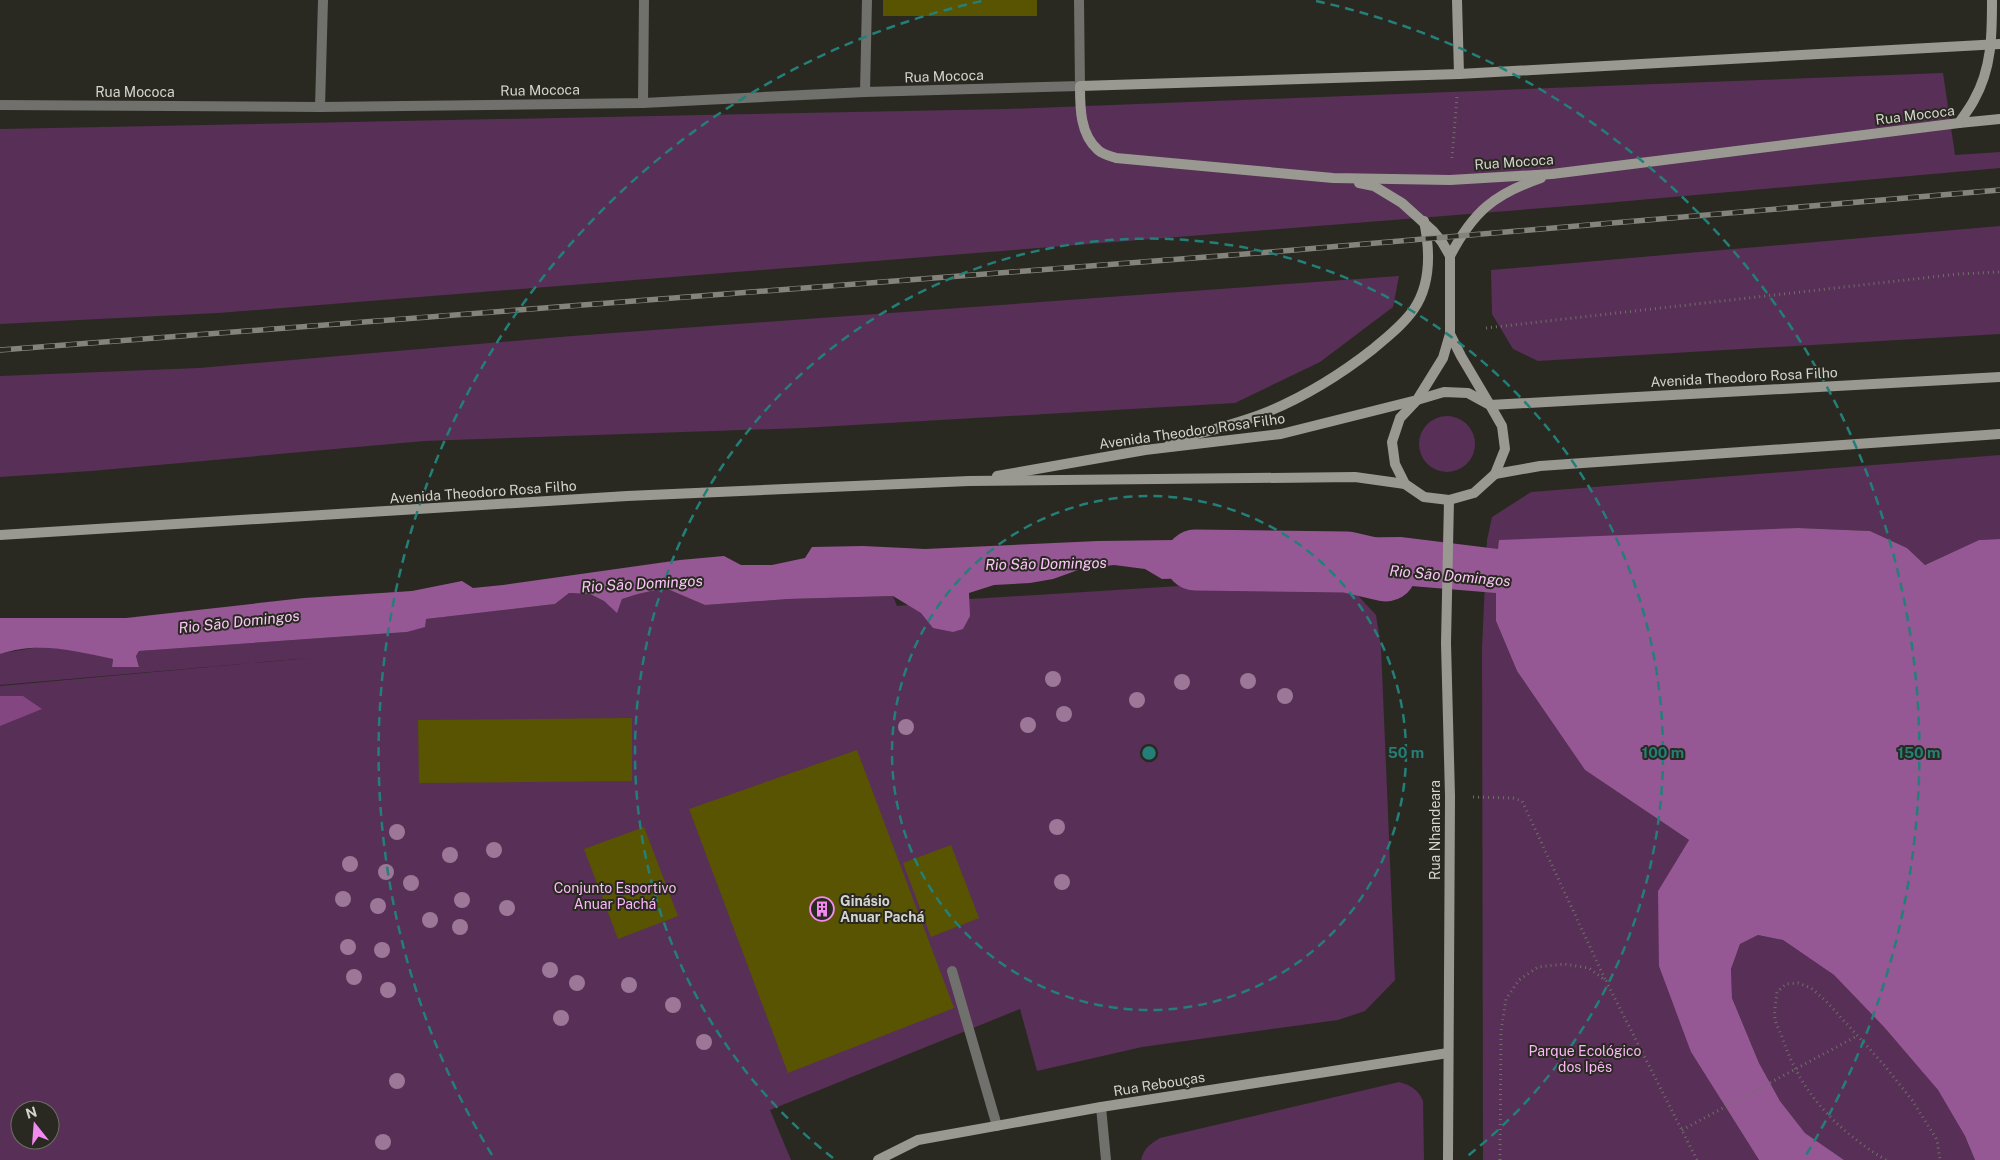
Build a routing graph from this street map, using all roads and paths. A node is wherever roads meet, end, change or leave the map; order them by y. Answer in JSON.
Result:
{"nodes":[{"id":1,"x":323,"y":0,"type":"edge"},
{"id":2,"x":644,"y":0,"type":"edge"},
{"id":3,"x":867,"y":0,"type":"edge"},
{"id":4,"x":1079,"y":0,"type":"edge"},
{"id":5,"x":1457,"y":0,"type":"edge"},
{"id":6,"x":1992,"y":0,"type":"edge"},
{"id":7,"x":1996,"y":44,"type":"edge"},
{"id":8,"x":1458,"y":74,"type":"junction"},
{"id":9,"x":1080,"y":86,"type":"junction"},
{"id":10,"x":866,"y":92,"type":"junction"},
{"id":11,"x":643,"y":103,"type":"junction"},
{"id":12,"x":0,"y":105,"type":"edge"},
{"id":13,"x":320,"y":107,"type":"junction"},
{"id":14,"x":2000,"y":119,"type":"edge"},
{"id":15,"x":1959,"y":123,"type":"junction"},
{"id":16,"x":1552,"y":174,"type":"junction"},
{"id":17,"x":1334,"y":178,"type":"junction"},
{"id":18,"x":1450,"y":180,"type":"junction"},
{"id":19,"x":1424,"y":220,"type":"junction"},
{"id":20,"x":1450,"y":256,"type":"junction"},
{"id":21,"x":2000,"y":272,"type":"edge"},
{"id":22,"x":1486,"y":328,"type":"dead end"},
{"id":23,"x":1450,"y":334,"type":"junction"},
{"id":24,"x":2000,"y":377,"type":"edge"},
{"id":25,"x":1417,"y":400,"type":"junction"},
{"id":26,"x":1490,"y":405,"type":"junction"},
{"id":27,"x":2000,"y":434,"type":"edge"},
{"id":28,"x":1145,"y":450,"type":"junction"},
{"id":29,"x":1495,"y":474,"type":"junction"},
{"id":30,"x":969,"y":481,"type":"junction"},
{"id":31,"x":1405,"y":484,"type":"junction"},
{"id":32,"x":1449,"y":500,"type":"junction"},
{"id":33,"x":0,"y":535,"type":"edge"},
{"id":34,"x":1450,"y":796,"type":"junction"},
{"id":35,"x":952,"y":970,"type":"dead end"},
{"id":36,"x":1606,"y":981,"type":"junction"},
{"id":37,"x":1858,"y":1036,"type":"junction"},
{"id":38,"x":1448,"y":1053,"type":"junction"},
{"id":39,"x":1795,"y":1069,"type":"junction"},
{"id":40,"x":1101,"y":1107,"type":"junction"},
{"id":41,"x":997,"y":1126,"type":"junction"},
{"id":42,"x":1682,"y":1130,"type":"junction"},
{"id":43,"x":878,"y":1160,"type":"edge"},
{"id":44,"x":1106,"y":1160,"type":"edge"},
{"id":45,"x":1448,"y":1160,"type":"edge"},
{"id":46,"x":1500,"y":1160,"type":"edge"},
{"id":47,"x":1697,"y":1160,"type":"edge"},
{"id":48,"x":1886,"y":1160,"type":"edge"},
{"id":49,"x":1940,"y":1160,"type":"edge"}],
"edges":[{"from":1,"to":13,"type":"street"},
{"from":2,"to":11,"type":"street"},
{"from":3,"to":10,"type":"street"},
{"from":4,"to":9,"type":"street"},
{"from":5,"to":8,"type":"main road"},
{"from":6,"to":7,"type":"main road"},
{"from":7,"to":8,"type":"main road","name":"Rua Mococa"},
{"from":7,"to":15,"type":"main road"},
{"from":8,"to":9,"type":"main road","name":"Rua Mococa"},
{"from":8,"to":18,"type":"path"},
{"from":9,"to":10,"type":"street","name":"Rua Mococa"},
{"from":9,"to":17,"type":"main road","name":"Rua Mococa"},
{"from":10,"to":11,"type":"street","name":"Rua Mococa"},
{"from":11,"to":13,"type":"street","name":"Rua Mococa"},
{"from":12,"to":13,"type":"street","name":"Rua Mococa"},
{"from":14,"to":15,"type":"main road","name":"Rua Mococa"},
{"from":15,"to":16,"type":"main road","name":"Rua Mococa"},
{"from":16,"to":18,"type":"main road","name":"Rua Mococa"},
{"from":16,"to":20,"type":"main road"},
{"from":17,"to":18,"type":"main road","name":"Rua Mococa"},
{"from":17,"to":19,"type":"main road"},
{"from":19,"to":20,"type":"main road"},
{"from":19,"to":28,"type":"main road"},
{"from":20,"to":23,"type":"main road"},
{"from":21,"to":22,"type":"path"},
{"from":23,"to":25,"type":"main road"},
{"from":23,"to":26,"type":"main road"},
{"from":24,"to":26,"type":"main road","name":"Avenida Theodoro Rosa Filho"},
{"from":25,"to":26,"type":"main road"},
{"from":25,"to":28,"type":"main road","name":"Avenida Theodoro Rosa Filho"},
{"from":25,"to":31,"type":"main road"},
{"from":26,"to":29,"type":"main road"},
{"from":27,"to":29,"type":"main road"},
{"from":28,"to":30,"type":"main road","name":"Avenida Theodoro Rosa Filho"},
{"from":29,"to":32,"type":"main road"},
{"from":30,"to":31,"type":"main road","name":"Avenida Theodoro Rosa Filho"},
{"from":30,"to":33,"type":"main road","name":"Avenida Theodoro Rosa Filho"},
{"from":31,"to":32,"type":"main road"},
{"from":32,"to":34,"type":"main road","name":"Rua Nhandeara"},
{"from":34,"to":36,"type":"path"},
{"from":34,"to":38,"type":"main road","name":"Rua Nhandeara"},
{"from":35,"to":41,"type":"street"},
{"from":36,"to":42,"type":"path"},
{"from":36,"to":46,"type":"path"},
{"from":37,"to":39,"type":"path"},
{"from":37,"to":39,"type":"path"},
{"from":37,"to":49,"type":"path"},
{"from":38,"to":40,"type":"main road","name":"Rua Rebouças"},
{"from":38,"to":45,"type":"main road","name":"Rua Nhandeara"},
{"from":39,"to":42,"type":"path"},
{"from":39,"to":48,"type":"path"},
{"from":40,"to":41,"type":"main road","name":"Rua Rebouças"},
{"from":40,"to":44,"type":"street"},
{"from":41,"to":43,"type":"main road","name":"Rua Rebouças"},
{"from":42,"to":47,"type":"path"}]}
